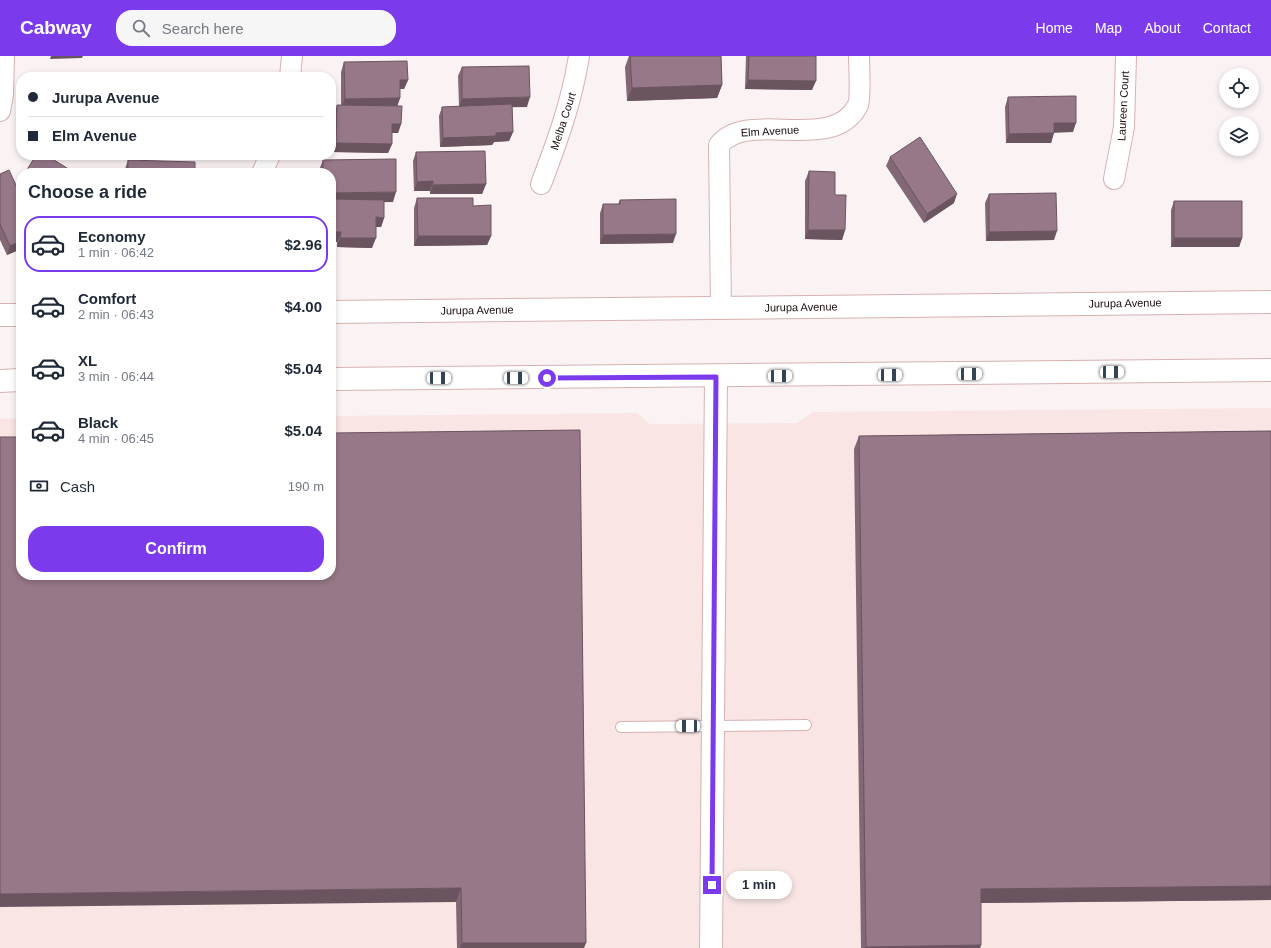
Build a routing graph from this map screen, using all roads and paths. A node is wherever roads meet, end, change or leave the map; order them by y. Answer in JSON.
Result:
{"nodes":[{"id":1,"x":4,"y":56,"type":"edge"},
{"id":2,"x":292,"y":56,"type":"edge"},
{"id":3,"x":579,"y":56,"type":"edge"},
{"id":4,"x":859,"y":56,"type":"edge"},
{"id":5,"x":1126,"y":56,"type":"edge"},
{"id":6,"x":290,"y":72,"type":"edge"},
{"id":7,"x":0,"y":111,"type":"edge"},
{"id":8,"x":1114,"y":179,"type":"dead end"},
{"id":9,"x":541,"y":184,"type":"dead end"},
{"id":10,"x":1271,"y":302,"type":"edge"},
{"id":11,"x":721,"y":308,"type":"junction"},
{"id":12,"x":336,"y":312,"type":"edge"},
{"id":13,"x":0,"y":315,"type":"edge"},
{"id":14,"x":16,"y":315,"type":"edge"},
{"id":15,"x":1271,"y":370,"type":"edge"},
{"id":16,"x":716,"y":377,"type":"junction"},
{"id":17,"x":336,"y":379,"type":"edge"},
{"id":18,"x":0,"y":380,"type":"edge"},
{"id":19,"x":16,"y":380,"type":"edge"},
{"id":20,"x":806,"y":725,"type":"dead end"},
{"id":21,"x":713,"y":726,"type":"junction"},
{"id":22,"x":621,"y":727,"type":"dead end"},
{"id":23,"x":711,"y":948,"type":"edge"}],
"edges":[{"from":1,"to":7,"type":"street"},
{"from":2,"to":6,"type":"street"},
{"from":3,"to":9,"type":"street","name":"Melba Court"},
{"from":4,"to":11,"type":"street","name":"Elm Avenue"},
{"from":5,"to":8,"type":"street","name":"Laureen Court"},
{"from":10,"to":11,"type":"main road","name":"Jurupa Avenue"},
{"from":11,"to":12,"type":"main road","name":"Jurupa Avenue"},
{"from":13,"to":14,"type":"main road"},
{"from":15,"to":16,"type":"main road"},
{"from":16,"to":17,"type":"main road"},
{"from":16,"to":21,"type":"main road"},
{"from":18,"to":19,"type":"main road"},
{"from":20,"to":21,"type":"lane"},
{"from":21,"to":22,"type":"lane"},
{"from":21,"to":23,"type":"main road"}]}
